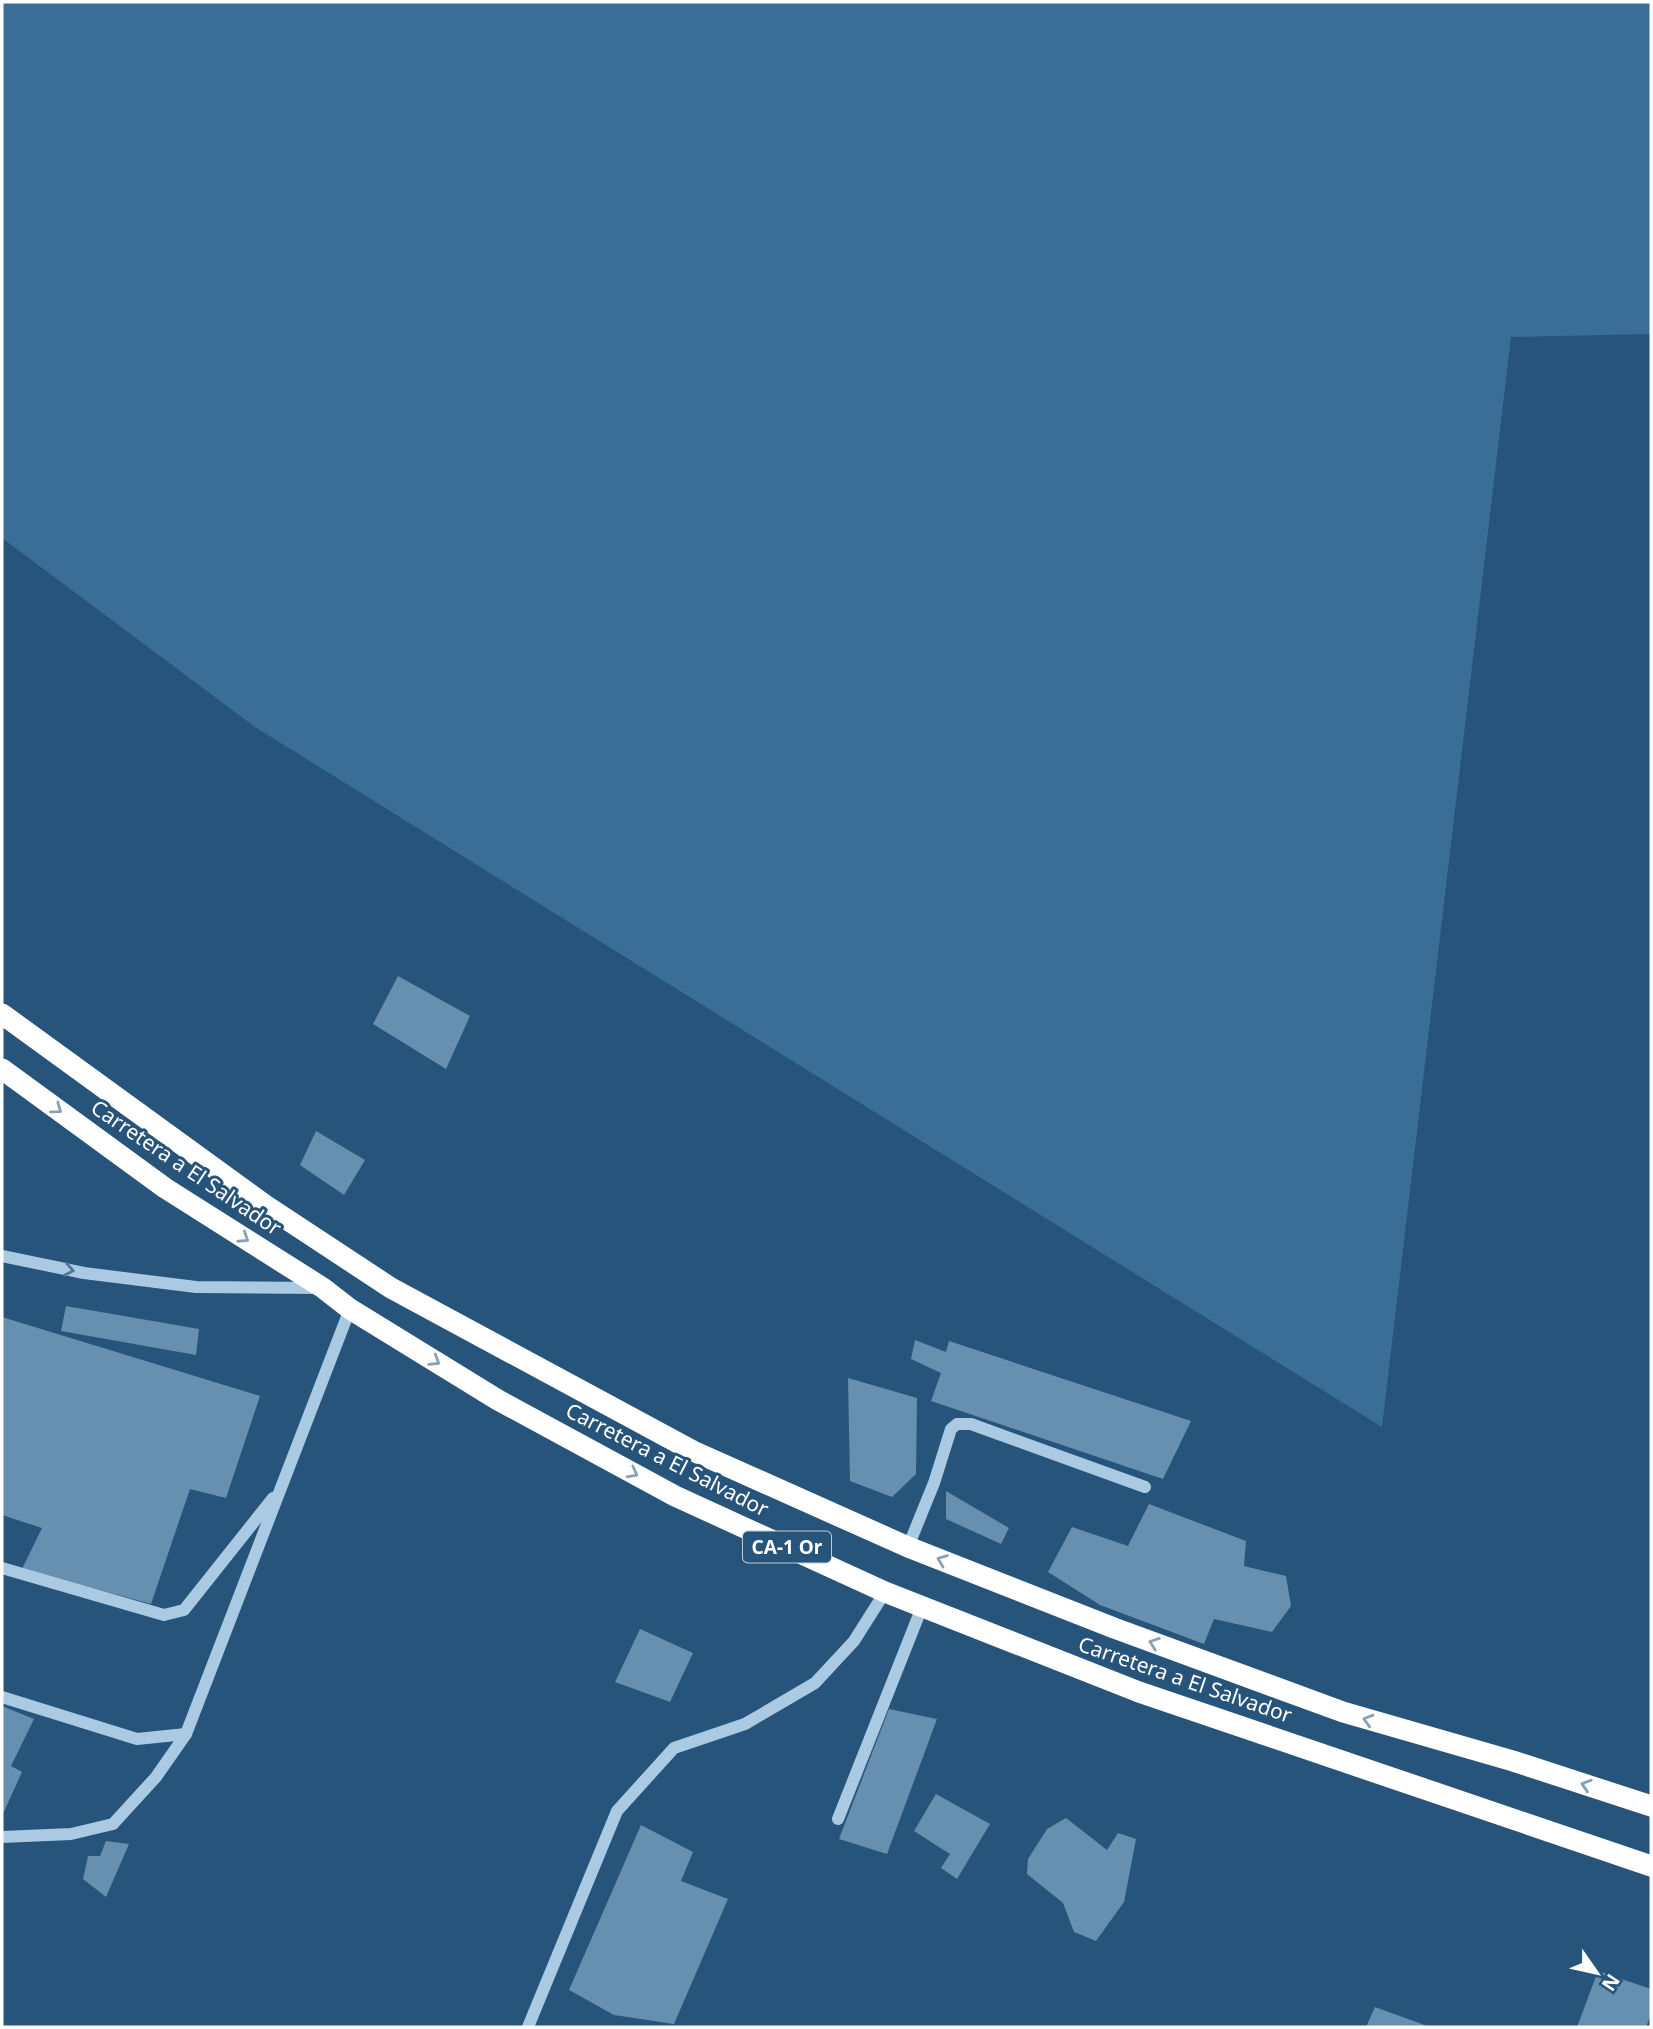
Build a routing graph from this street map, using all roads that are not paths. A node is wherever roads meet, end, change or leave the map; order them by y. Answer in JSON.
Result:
{"nodes":[{"id":1,"x":2,"y":1014,"type":"edge"},
{"id":2,"x":2,"y":1069,"type":"edge"},
{"id":3,"x":2,"y":1256,"type":"edge"},
{"id":4,"x":323,"y":1288,"type":"junction"},
{"id":5,"x":350,"y":1309,"type":"junction"},
{"id":6,"x":282,"y":1486,"type":"junction"},
{"id":7,"x":1145,"y":1487,"type":"dead end"},
{"id":8,"x":908,"y":1547,"type":"junction"},
{"id":9,"x":2,"y":1567,"type":"edge"},
{"id":10,"x":885,"y":1592,"type":"junction"},
{"id":11,"x":922,"y":1607,"type":"junction"},
{"id":12,"x":2,"y":1697,"type":"edge"},
{"id":13,"x":186,"y":1734,"type":"junction"},
{"id":14,"x":1651,"y":1806,"type":"edge"},
{"id":15,"x":838,"y":1819,"type":"dead end"},
{"id":16,"x":2,"y":1837,"type":"edge"},
{"id":17,"x":1651,"y":1866,"type":"edge"},
{"id":18,"x":528,"y":2027,"type":"edge"}],
"edges":[{"from":1,"to":8,"type":"highway","name":"Carretera a El Salvador","number":"CA-1 Or"},
{"from":2,"to":4,"type":"highway","name":"Carretera a El Salvador","number":"CA-1 Or","one_way":true},
{"from":3,"to":4,"type":"street","one_way":true},
{"from":4,"to":5,"type":"highway","name":"Carretera a El Salvador","number":"CA-1 Or"},
{"from":5,"to":6,"type":"street"},
{"from":5,"to":10,"type":"highway","name":"Carretera a El Salvador","number":"CA-1 Or","one_way":true},
{"from":6,"to":9,"type":"street"},
{"from":6,"to":13,"type":"street"},
{"from":7,"to":8,"type":"street"},
{"from":14,"to":8,"type":"highway","name":"Carretera a El Salvador","number":"CA-1 Or","one_way":true},
{"from":10,"to":11,"type":"highway","name":"Carretera a El Salvador","number":"CA-1 Or"},
{"from":10,"to":18,"type":"street"},
{"from":11,"to":15,"type":"street"},
{"from":11,"to":17,"type":"highway","name":"Carretera a El Salvador","number":"CA-1 Or"},
{"from":12,"to":13,"type":"street"},
{"from":13,"to":16,"type":"street"}]}
